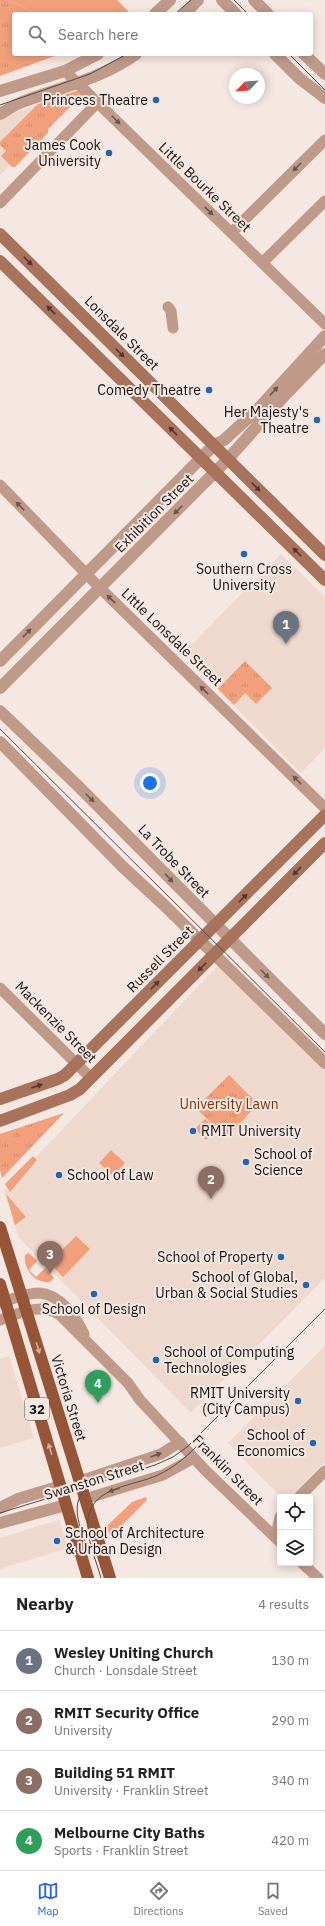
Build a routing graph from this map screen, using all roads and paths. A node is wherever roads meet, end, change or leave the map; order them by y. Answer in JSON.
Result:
{"nodes":[{"id":1,"x":170,"y":0,"type":"edge"},
{"id":2,"x":198,"y":0,"type":"edge"},
{"id":3,"x":222,"y":0,"type":"edge"},
{"id":4,"x":254,"y":0,"type":"edge"},
{"id":5,"x":157,"y":12,"type":"edge"},
{"id":6,"x":186,"y":12,"type":"edge"},
{"id":7,"x":234,"y":12,"type":"edge"},
{"id":8,"x":266,"y":12,"type":"edge"},
{"id":9,"x":94,"y":56,"type":"edge"},
{"id":10,"x":133,"y":56,"type":"edge"},
{"id":11,"x":277,"y":56,"type":"edge"},
{"id":12,"x":306,"y":56,"type":"edge"},
{"id":13,"x":65,"y":70,"type":"junction"},
{"id":14,"x":325,"y":74,"type":"edge"},
{"id":15,"x":78,"y":83,"type":"junction"},
{"id":16,"x":0,"y":91,"type":"edge"},
{"id":17,"x":325,"y":98,"type":"edge"},
{"id":18,"x":98,"y":102,"type":"junction"},
{"id":19,"x":0,"y":114,"type":"edge"},
{"id":20,"x":325,"y":140,"type":"edge"},
{"id":21,"x":325,"y":201,"type":"edge"},
{"id":22,"x":0,"y":203,"type":"edge"},
{"id":23,"x":231,"y":232,"type":"junction"},
{"id":24,"x":0,"y":234,"type":"edge"},
{"id":25,"x":0,"y":260,"type":"edge"},
{"id":26,"x":262,"y":263,"type":"junction"},
{"id":27,"x":168,"y":307,"type":"dead end"},
{"id":28,"x":84,"y":317,"type":"junction"},
{"id":29,"x":325,"y":324,"type":"edge"},
{"id":30,"x":173,"y":328,"type":"dead end"},
{"id":31,"x":71,"y":330,"type":"junction"},
{"id":32,"x":325,"y":336,"type":"edge"},
{"id":33,"x":325,"y":354,"type":"edge"},
{"id":34,"x":144,"y":376,"type":"junction"},
{"id":35,"x":131,"y":389,"type":"junction"},
{"id":36,"x":214,"y":445,"type":"junction"},
{"id":37,"x":201,"y":458,"type":"junction"},
{"id":38,"x":228,"y":459,"type":"junction"},
{"id":39,"x":215,"y":472,"type":"junction"},
{"id":40,"x":182,"y":478,"type":"junction"},
{"id":41,"x":0,"y":485,"type":"edge"},
{"id":42,"x":196,"y":492,"type":"junction"},
{"id":43,"x":137,"y":522,"type":"junction"},
{"id":44,"x":151,"y":537,"type":"junction"},
{"id":45,"x":325,"y":555,"type":"edge"},
{"id":46,"x":86,"y":573,"type":"junction"},
{"id":47,"x":325,"y":580,"type":"edge"},
{"id":48,"x":73,"y":586,"type":"junction"},
{"id":49,"x":100,"y":588,"type":"junction"},
{"id":50,"x":87,"y":601,"type":"junction"},
{"id":51,"x":0,"y":661,"type":"edge"},
{"id":52,"x":0,"y":688,"type":"edge"},
{"id":53,"x":0,"y":711,"type":"edge"},
{"id":54,"x":0,"y":742,"type":"edge"},
{"id":55,"x":325,"y":808,"type":"edge"},
{"id":56,"x":325,"y":816,"type":"edge"},
{"id":57,"x":325,"y":843,"type":"edge"},
{"id":58,"x":215,"y":925,"type":"junction"},
{"id":59,"x":229,"y":939,"type":"junction"},
{"id":60,"x":200,"y":941,"type":"junction"},
{"id":61,"x":214,"y":954,"type":"junction"},
{"id":62,"x":0,"y":988,"type":"edge"},
{"id":63,"x":141,"y":999,"type":"junction"},
{"id":64,"x":156,"y":1013,"type":"junction"},
{"id":65,"x":325,"y":1034,"type":"edge"},
{"id":66,"x":77,"y":1063,"type":"junction"},
{"id":67,"x":325,"y":1063,"type":"edge"},
{"id":68,"x":91,"y":1078,"type":"junction"},
{"id":69,"x":0,"y":1099,"type":"edge"},
{"id":70,"x":0,"y":1121,"type":"edge"},
{"id":71,"x":0,"y":1227,"type":"edge"},
{"id":72,"x":0,"y":1284,"type":"edge"},
{"id":73,"x":22,"y":1296,"type":"junction"},
{"id":74,"x":3,"y":1302,"type":"edge"},
{"id":75,"x":27,"y":1311,"type":"junction"},
{"id":76,"x":5,"y":1318,"type":"edge"},
{"id":77,"x":91,"y":1346,"type":"junction"},
{"id":78,"x":180,"y":1442,"type":"junction"},
{"id":79,"x":194,"y":1458,"type":"junction"},
{"id":80,"x":325,"y":1471,"type":"edge"},
{"id":81,"x":80,"y":1480,"type":"junction"},
{"id":82,"x":61,"y":1486,"type":"junction"},
{"id":83,"x":302,"y":1494,"type":"edge"},
{"id":84,"x":86,"y":1499,"type":"junction"},
{"id":85,"x":66,"y":1505,"type":"junction"},
{"id":86,"x":0,"y":1508,"type":"edge"},
{"id":87,"x":0,"y":1523,"type":"edge"},
{"id":88,"x":277,"y":1537,"type":"edge"},
{"id":89,"x":305,"y":1566,"type":"edge"},
{"id":90,"x":88,"y":1578,"type":"edge"},
{"id":91,"x":110,"y":1578,"type":"edge"},
{"id":92,"x":318,"y":1578,"type":"edge"}],
"edges":[{"from":1,"to":5,"type":"street"},
{"from":2,"to":6,"type":"street"},
{"from":3,"to":7,"type":"street"},
{"from":4,"to":8,"type":"street"},
{"from":9,"to":13,"type":"street"},
{"from":10,"to":15,"type":"street"},
{"from":11,"to":17,"type":"street"},
{"from":12,"to":14,"type":"street"},
{"from":13,"to":15,"type":"street","name":"Little Bourke Street"},
{"from":13,"to":16,"type":"street"},
{"from":15,"to":18,"type":"street","name":"Little Bourke Street"},
{"from":15,"to":19,"type":"street"},
{"from":18,"to":22,"type":"street"},
{"from":18,"to":23,"type":"street","name":"Little Bourke Street","one_way":true},
{"from":20,"to":23,"type":"street","one_way":true},
{"from":21,"to":26,"type":"street"},
{"from":23,"to":26,"type":"street","name":"Little Bourke Street"},
{"from":24,"to":28,"type":"main road","name":"Lonsdale Street","one_way":true},
{"from":31,"to":25,"type":"main road","one_way":true},
{"from":26,"to":29,"type":"street","name":"Little Bourke Street"},
{"from":27,"to":30,"type":"street"},
{"from":28,"to":31,"type":"main road"},
{"from":28,"to":34,"type":"main road","name":"Lonsdale Street","one_way":true},
{"from":31,"to":35,"type":"main road"},
{"from":36,"to":32,"type":"street","name":"Exhibition Street","one_way":true},
{"from":33,"to":38,"type":"street","name":"Exhibition Street"},
{"from":34,"to":35,"type":"main road"},
{"from":34,"to":36,"type":"main road","name":"Lonsdale Street"},
{"from":37,"to":35,"type":"main road","one_way":true},
{"from":36,"to":37,"type":"street","name":"Exhibition Street"},
{"from":36,"to":38,"type":"main road","name":"Lonsdale Street"},
{"from":37,"to":39,"type":"main road"},
{"from":37,"to":40,"type":"street","name":"Exhibition Street"},
{"from":38,"to":39,"type":"street","name":"Exhibition Street"},
{"from":38,"to":45,"type":"main road","name":"Lonsdale Street","one_way":true},
{"from":39,"to":42,"type":"street","name":"Exhibition Street"},
{"from":47,"to":39,"type":"main road","one_way":true},
{"from":40,"to":42,"type":"street"},
{"from":40,"to":43,"type":"street","name":"Exhibition Street"},
{"from":46,"to":41,"type":"street","name":"Little Lonsdale Street","one_way":true},
{"from":42,"to":44,"type":"street","name":"Exhibition Street","one_way":true},
{"from":43,"to":44,"type":"street"},
{"from":43,"to":46,"type":"street","name":"Exhibition Street"},
{"from":44,"to":49,"type":"street","name":"Exhibition Street"},
{"from":46,"to":48,"type":"street","name":"Exhibition Street"},
{"from":46,"to":49,"type":"street","name":"Little Lonsdale Street"},
{"from":48,"to":50,"type":"street"},
{"from":51,"to":48,"type":"street","name":"Exhibition Street","one_way":true},
{"from":49,"to":50,"type":"street","name":"Exhibition Street"},
{"from":55,"to":49,"type":"street","name":"Little Lonsdale Street","one_way":true},
{"from":50,"to":52,"type":"street","name":"Exhibition Street"},
{"from":53,"to":58,"type":"street","name":"La Trobe Street","one_way":true},
{"from":54,"to":60,"type":"street"},
{"from":58,"to":56,"type":"main road","name":"Russell Street","one_way":true},
{"from":57,"to":59,"type":"main road","one_way":true},
{"from":58,"to":59,"type":"street","name":"La Trobe Street"},
{"from":58,"to":60,"type":"main road","name":"Russell Street"},
{"from":59,"to":61,"type":"main road"},
{"from":59,"to":65,"type":"street","name":"La Trobe Street","one_way":true},
{"from":60,"to":61,"type":"street"},
{"from":63,"to":60,"type":"main road","name":"Russell Street","one_way":true},
{"from":61,"to":64,"type":"main road","one_way":true},
{"from":61,"to":67,"type":"street"},
{"from":62,"to":66,"type":"street","name":"Mackenzie Street"},
{"from":63,"to":64,"type":"main road"},
{"from":63,"to":66,"type":"main road","name":"Russell Street"},
{"from":64,"to":68,"type":"main road"},
{"from":66,"to":68,"type":"street","name":"Mackenzie Street"},
{"from":69,"to":66,"type":"main road","name":"Russell Street","one_way":true},
{"from":68,"to":70,"type":"main road"},
{"from":71,"to":73,"type":"main road","name":"Victoria Street","number":"32"},
{"from":72,"to":74,"type":"main road","number":"32"},
{"from":73,"to":74,"type":"street","name":"Franklin Street"},
{"from":73,"to":75,"type":"main road","name":"Victoria Street","number":"32"},
{"from":73,"to":77,"type":"street","name":"Franklin Street"},
{"from":74,"to":76,"type":"main road","number":"32"},
{"from":75,"to":76,"type":"street","name":"Franklin Street"},
{"from":75,"to":77,"type":"street","name":"Franklin Street"},
{"from":75,"to":81,"type":"main road","name":"Victoria Street","number":"32","one_way":true},
{"from":82,"to":76,"type":"main road","number":"32","one_way":true},
{"from":77,"to":78,"type":"street","name":"Franklin Street"},
{"from":78,"to":79,"type":"street","name":"Franklin Street"},
{"from":81,"to":78,"type":"street","name":"Swanston Street","one_way":true},
{"from":79,"to":84,"type":"street","name":"Swanston Street","one_way":true},
{"from":79,"to":88,"type":"street","name":"Franklin Street"},
{"from":80,"to":83,"type":"street"},
{"from":81,"to":82,"type":"main road","name":"Swanston Street"},
{"from":81,"to":84,"type":"main road","name":"Victoria Street","number":"32"},
{"from":82,"to":85,"type":"main road","number":"32"},
{"from":82,"to":86,"type":"street","name":"Swanston Street"},
{"from":84,"to":85,"type":"main road","name":"Swanston Street"},
{"from":84,"to":91,"type":"main road","name":"Victoria Street","number":"32"},
{"from":85,"to":87,"type":"street","name":"Swanston Street"},
{"from":85,"to":90,"type":"main road","number":"32"},
{"from":89,"to":92,"type":"street"}]}
